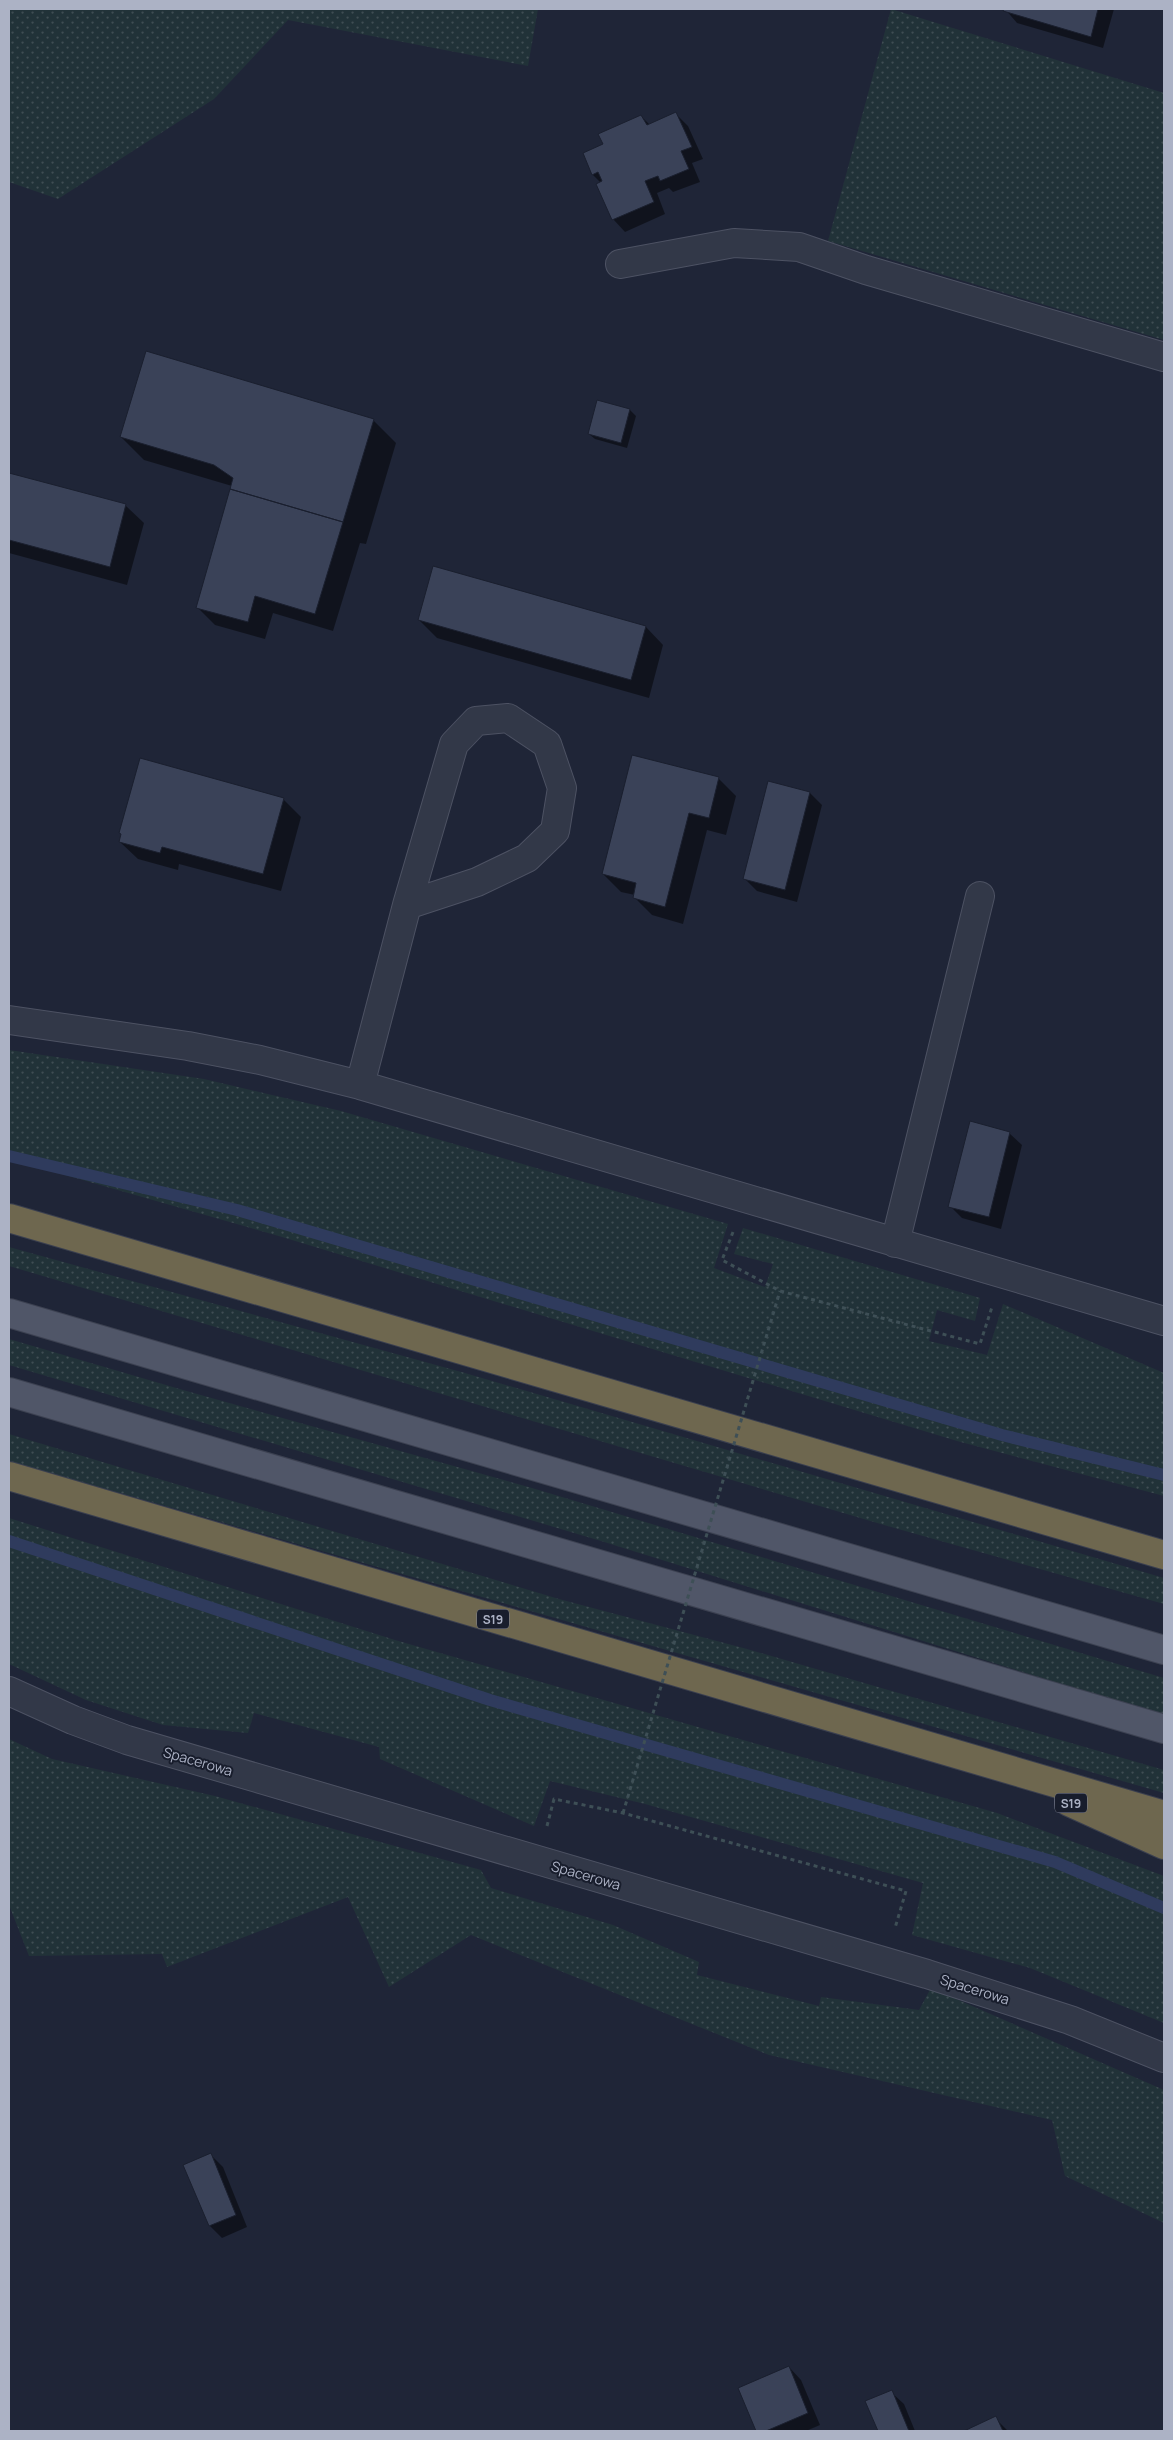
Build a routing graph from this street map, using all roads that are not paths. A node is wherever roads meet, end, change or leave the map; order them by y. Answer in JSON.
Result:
{"nodes":[{"id":1,"x":620,"y":264,"type":"dead end"},
{"id":2,"x":1164,"y":357,"type":"edge"},
{"id":3,"x":980,"y":896,"type":"dead end"},
{"id":4,"x":407,"y":905,"type":"junction"},
{"id":5,"x":9,"y":1020,"type":"edge"},
{"id":6,"x":360,"y":1085,"type":"junction"},
{"id":7,"x":9,"y":1218,"type":"edge"},
{"id":8,"x":895,"y":1243,"type":"junction"},
{"id":9,"x":9,"y":1313,"type":"edge"},
{"id":10,"x":1164,"y":1320,"type":"edge"},
{"id":11,"x":9,"y":1392,"type":"edge"},
{"id":12,"x":9,"y":1476,"type":"edge"},
{"id":13,"x":1158,"y":1552,"type":"edge"},
{"id":14,"x":1164,"y":1650,"type":"edge"},
{"id":15,"x":9,"y":1692,"type":"edge"},
{"id":16,"x":1164,"y":1729,"type":"edge"},
{"id":17,"x":978,"y":1761,"type":"junction"},
{"id":18,"x":1164,"y":1814,"type":"edge"},
{"id":19,"x":1164,"y":1845,"type":"edge"},
{"id":20,"x":1164,"y":2058,"type":"edge"}],
"edges":[{"from":1,"to":2,"type":"street"},
{"from":3,"to":8,"type":"street"},
{"from":4,"to":4,"type":"street"},
{"from":4,"to":6,"type":"street"},
{"from":5,"to":6,"type":"street"},
{"from":6,"to":8,"type":"street"},
{"from":7,"to":13,"type":"highway"},
{"from":8,"to":10,"type":"street"},
{"from":9,"to":14,"type":"main road"},
{"from":11,"to":16,"type":"main road"},
{"from":12,"to":17,"type":"highway","number":"S19"},
{"from":15,"to":20,"type":"street","name":"Spacerowa"},
{"from":17,"to":18,"type":"highway"},
{"from":17,"to":19,"type":"highway","number":"S19"}]}
